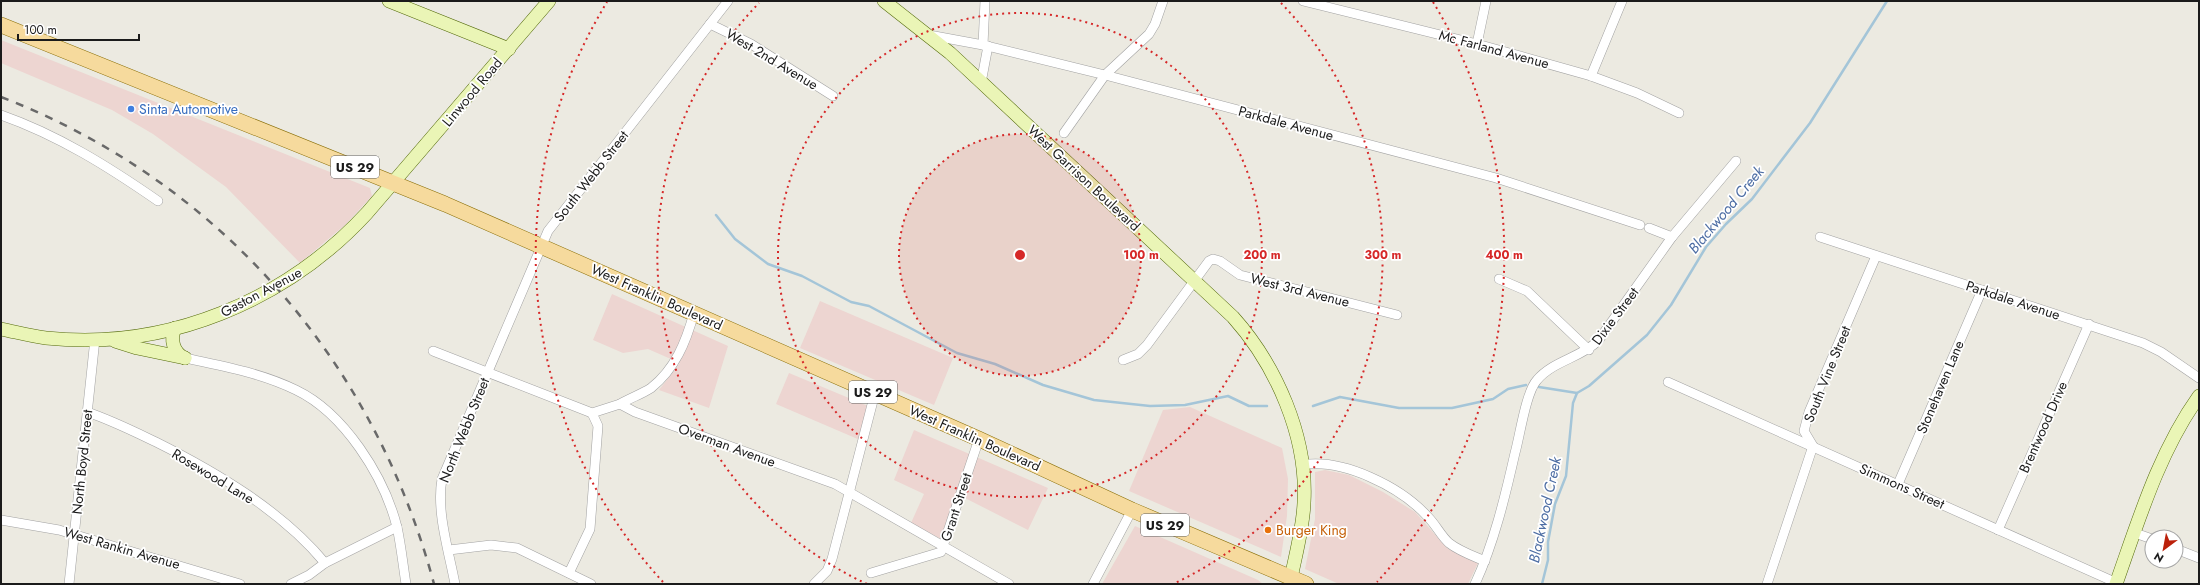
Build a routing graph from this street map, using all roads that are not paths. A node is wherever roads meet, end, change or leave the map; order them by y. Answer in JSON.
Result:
{"nodes":[{"id":1,"x":389,"y":1,"type":"edge"},
{"id":2,"x":549,"y":1,"type":"edge"},
{"id":3,"x":728,"y":1,"type":"edge"},
{"id":4,"x":884,"y":1,"type":"edge"},
{"id":5,"x":985,"y":1,"type":"edge"},
{"id":6,"x":1163,"y":1,"type":"edge"},
{"id":7,"x":1303,"y":1,"type":"edge"},
{"id":8,"x":1486,"y":1,"type":"edge"},
{"id":9,"x":1622,"y":1,"type":"edge"},
{"id":10,"x":1333,"y":4,"type":"edge"},
{"id":11,"x":710,"y":24,"type":"junction"},
{"id":12,"x":1,"y":25,"type":"edge"},
{"id":13,"x":928,"y":35,"type":"junction"},
{"id":14,"x":1477,"y":44,"type":"junction"},
{"id":15,"x":986,"y":45,"type":"junction"},
{"id":16,"x":509,"y":49,"type":"junction"},
{"id":17,"x":1105,"y":75,"type":"junction"},
{"id":18,"x":1591,"y":76,"type":"junction"},
{"id":19,"x":981,"y":83,"type":"junction"},
{"id":20,"x":833,"y":96,"type":"dead end"},
{"id":21,"x":1679,"y":113,"type":"dead end"},
{"id":22,"x":1,"y":115,"type":"edge"},
{"id":23,"x":1064,"y":132,"type":"dead end"},
{"id":24,"x":1736,"y":161,"type":"dead end"},
{"id":25,"x":394,"y":183,"type":"junction"},
{"id":26,"x":158,"y":200,"type":"dead end"},
{"id":27,"x":1672,"y":237,"type":"junction"},
{"id":28,"x":1820,"y":237,"type":"dead end"},
{"id":29,"x":541,"y":246,"type":"junction"},
{"id":30,"x":1876,"y":256,"type":"junction"},
{"id":31,"x":1499,"y":279,"type":"dead end"},
{"id":32,"x":1195,"y":281,"type":"junction"},
{"id":33,"x":1982,"y":290,"type":"junction"},
{"id":34,"x":694,"y":313,"type":"junction"},
{"id":35,"x":1397,"y":315,"type":"dead end"},
{"id":36,"x":2089,"y":324,"type":"junction"},
{"id":37,"x":175,"y":328,"type":"junction"},
{"id":38,"x":1,"y":329,"type":"edge"},
{"id":39,"x":154,"y":333,"type":"junction"},
{"id":40,"x":100,"y":339,"type":"junction"},
{"id":41,"x":1589,"y":350,"type":"junction"},
{"id":42,"x":433,"y":351,"type":"dead end"},
{"id":43,"x":169,"y":355,"type":"junction"},
{"id":44,"x":185,"y":358,"type":"junction"},
{"id":45,"x":1123,"y":360,"type":"dead end"},
{"id":46,"x":488,"y":371,"type":"junction"},
{"id":47,"x":2199,"y":378,"type":"edge"},
{"id":48,"x":1668,"y":382,"type":"dead end"},
{"id":49,"x":875,"y":393,"type":"junction"},
{"id":50,"x":2199,"y":396,"type":"edge"},
{"id":51,"x":620,"y":404,"type":"junction"},
{"id":52,"x":87,"y":412,"type":"junction"},
{"id":53,"x":592,"y":413,"type":"junction"},
{"id":54,"x":979,"y":439,"type":"junction"},
{"id":55,"x":1813,"y":446,"type":"junction"},
{"id":56,"x":1302,"y":465,"type":"junction"},
{"id":57,"x":1898,"y":484,"type":"junction"},
{"id":58,"x":850,"y":492,"type":"junction"},
{"id":59,"x":1132,"y":510,"type":"junction"},
{"id":60,"x":1,"y":520,"type":"edge"},
{"id":61,"x":397,"y":527,"type":"junction"},
{"id":62,"x":1998,"y":530,"type":"junction"},
{"id":63,"x":2135,"y":533,"type":"junction"},
{"id":64,"x":75,"y":535,"type":"junction"},
{"id":65,"x":2144,"y":536,"type":"edge"},
{"id":66,"x":944,"y":545,"type":"junction"},
{"id":67,"x":449,"y":550,"type":"junction"},
{"id":68,"x":2184,"y":552,"type":"edge"},
{"id":69,"x":2199,"y":558,"type":"edge"},
{"id":70,"x":1485,"y":561,"type":"junction"},
{"id":71,"x":325,"y":563,"type":"junction"},
{"id":72,"x":569,"y":573,"type":"junction"},
{"id":73,"x":871,"y":573,"type":"dead end"},
{"id":74,"x":1291,"y":581,"type":"edge"},
{"id":75,"x":2116,"y":583,"type":"edge"},
{"id":76,"x":69,"y":584,"type":"edge"},
{"id":77,"x":240,"y":584,"type":"edge"},
{"id":78,"x":291,"y":584,"type":"edge"},
{"id":79,"x":406,"y":584,"type":"edge"},
{"id":80,"x":455,"y":584,"type":"edge"},
{"id":81,"x":590,"y":584,"type":"edge"},
{"id":82,"x":814,"y":584,"type":"edge"},
{"id":83,"x":1009,"y":584,"type":"edge"},
{"id":84,"x":1093,"y":584,"type":"edge"},
{"id":85,"x":1306,"y":584,"type":"edge"},
{"id":86,"x":1475,"y":584,"type":"edge"},
{"id":87,"x":1767,"y":584,"type":"edge"}],
"edges":[{"from":1,"to":16,"type":"main road"},
{"from":2,"to":16,"type":"main road","name":"Linwood Road"},
{"from":3,"to":11,"type":"street","name":"South Webb Street"},
{"from":4,"to":13,"type":"main road","name":"West Garrison Boulevard"},
{"from":5,"to":15,"type":"street"},
{"from":6,"to":17,"type":"street"},
{"from":7,"to":10,"type":"street","name":"Mc Farland Avenue"},
{"from":8,"to":14,"type":"street"},
{"from":9,"to":18,"type":"street"},
{"from":10,"to":14,"type":"street","name":"Mc Farland Avenue"},
{"from":11,"to":20,"type":"street","name":"West 2nd Avenue"},
{"from":11,"to":29,"type":"street","name":"South Webb Street"},
{"from":12,"to":25,"type":"main road","name":"West Franklin Boulevard","number":"US 29"},
{"from":13,"to":15,"type":"street","name":"Parkdale Avenue"},
{"from":13,"to":19,"type":"main road","name":"West Garrison Boulevard"},
{"from":14,"to":18,"type":"street","name":"Mc Farland Avenue"},
{"from":15,"to":17,"type":"street","name":"Parkdale Avenue"},
{"from":15,"to":19,"type":"street"},
{"from":16,"to":25,"type":"main road","name":"Linwood Road"},
{"from":17,"to":23,"type":"street"},
{"from":17,"to":27,"type":"street","name":"Parkdale Avenue"},
{"from":18,"to":21,"type":"street","name":"Mc Farland Avenue"},
{"from":19,"to":32,"type":"main road","name":"West Garrison Boulevard"},
{"from":22,"to":26,"type":"street"},
{"from":24,"to":27,"type":"street","name":"Dixie Street"},
{"from":25,"to":29,"type":"main road","name":"West Franklin Boulevard","number":"US 29"},
{"from":25,"to":37,"type":"main road","name":"Gaston Avenue"},
{"from":27,"to":41,"type":"street","name":"Dixie Street"},
{"from":28,"to":30,"type":"street","name":"Parkdale Avenue"},
{"from":29,"to":34,"type":"main road","name":"West Franklin Boulevard","number":"US 29"},
{"from":29,"to":46,"type":"street","name":"South Webb Street"},
{"from":30,"to":33,"type":"street","name":"Parkdale Avenue"},
{"from":30,"to":55,"type":"street","name":"South Vine Street"},
{"from":31,"to":41,"type":"street"},
{"from":32,"to":35,"type":"street","name":"West 3rd Avenue"},
{"from":32,"to":45,"type":"street","name":"West 3rd Avenue"},
{"from":32,"to":56,"type":"main road","name":"West Garrison Boulevard"},
{"from":33,"to":36,"type":"street","name":"Parkdale Avenue"},
{"from":33,"to":57,"type":"street","name":"Stonehaven Lane"},
{"from":34,"to":49,"type":"main road","name":"West Franklin Boulevard","number":"US 29"},
{"from":34,"to":51,"type":"street"},
{"from":36,"to":47,"type":"street","name":"Parkdale Avenue"},
{"from":36,"to":62,"type":"street","name":"Brentwood Drive"},
{"from":37,"to":39,"type":"main road","name":"Gaston Avenue"},
{"from":37,"to":44,"type":"main road"},
{"from":38,"to":40,"type":"main road","name":"Gaston Avenue"},
{"from":39,"to":40,"type":"main road","name":"Gaston Avenue"},
{"from":39,"to":43,"type":"main road"},
{"from":40,"to":43,"type":"main road"},
{"from":40,"to":52,"type":"street","name":"North Boyd Street"},
{"from":41,"to":70,"type":"street","name":"Dixie Street"},
{"from":42,"to":46,"type":"street"},
{"from":43,"to":44,"type":"main road"},
{"from":44,"to":61,"type":"street"},
{"from":46,"to":53,"type":"street"},
{"from":46,"to":67,"type":"street","name":"North Webb Street"},
{"from":48,"to":55,"type":"street","name":"Simmons Street"},
{"from":49,"to":54,"type":"main road","name":"West Franklin Boulevard","number":"US 29"},
{"from":49,"to":58,"type":"street"},
{"from":50,"to":63,"type":"main road"},
{"from":51,"to":53,"type":"street"},
{"from":51,"to":58,"type":"street","name":"Overman Avenue"},
{"from":52,"to":64,"type":"street","name":"North Boyd Street"},
{"from":52,"to":71,"type":"street","name":"Rosewood Lane"},
{"from":53,"to":72,"type":"street"},
{"from":54,"to":59,"type":"main road","name":"West Franklin Boulevard","number":"US 29"},
{"from":54,"to":66,"type":"street","name":"Grant Street"},
{"from":55,"to":57,"type":"street","name":"Simmons Street"},
{"from":55,"to":87,"type":"street"},
{"from":56,"to":70,"type":"street"},
{"from":56,"to":74,"type":"main road","name":"West Garrison Boulevard"},
{"from":57,"to":62,"type":"street","name":"Simmons Street"},
{"from":58,"to":66,"type":"street","name":"Overman Avenue"},
{"from":58,"to":82,"type":"street"},
{"from":59,"to":74,"type":"main road","name":"West Franklin Boulevard","number":"US 29"},
{"from":59,"to":84,"type":"street"},
{"from":60,"to":64,"type":"street","name":"West Rankin Avenue"},
{"from":61,"to":71,"type":"street"},
{"from":61,"to":79,"type":"street"},
{"from":62,"to":75,"type":"street","name":"Simmons Street"},
{"from":63,"to":65,"type":"street"},
{"from":63,"to":75,"type":"main road"},
{"from":64,"to":76,"type":"street","name":"North Boyd Street"},
{"from":64,"to":77,"type":"street","name":"West Rankin Avenue"},
{"from":66,"to":73,"type":"street","name":"Grant Street"},
{"from":66,"to":83,"type":"street","name":"Overman Avenue"},
{"from":67,"to":72,"type":"street"},
{"from":67,"to":80,"type":"street","name":"North Webb Street"},
{"from":68,"to":69,"type":"street"},
{"from":70,"to":86,"type":"street","name":"Dixie Street"},
{"from":71,"to":78,"type":"street"},
{"from":72,"to":81,"type":"street"},
{"from":74,"to":85,"type":"main road","name":"West Franklin Boulevard","number":"US 29"}]}
